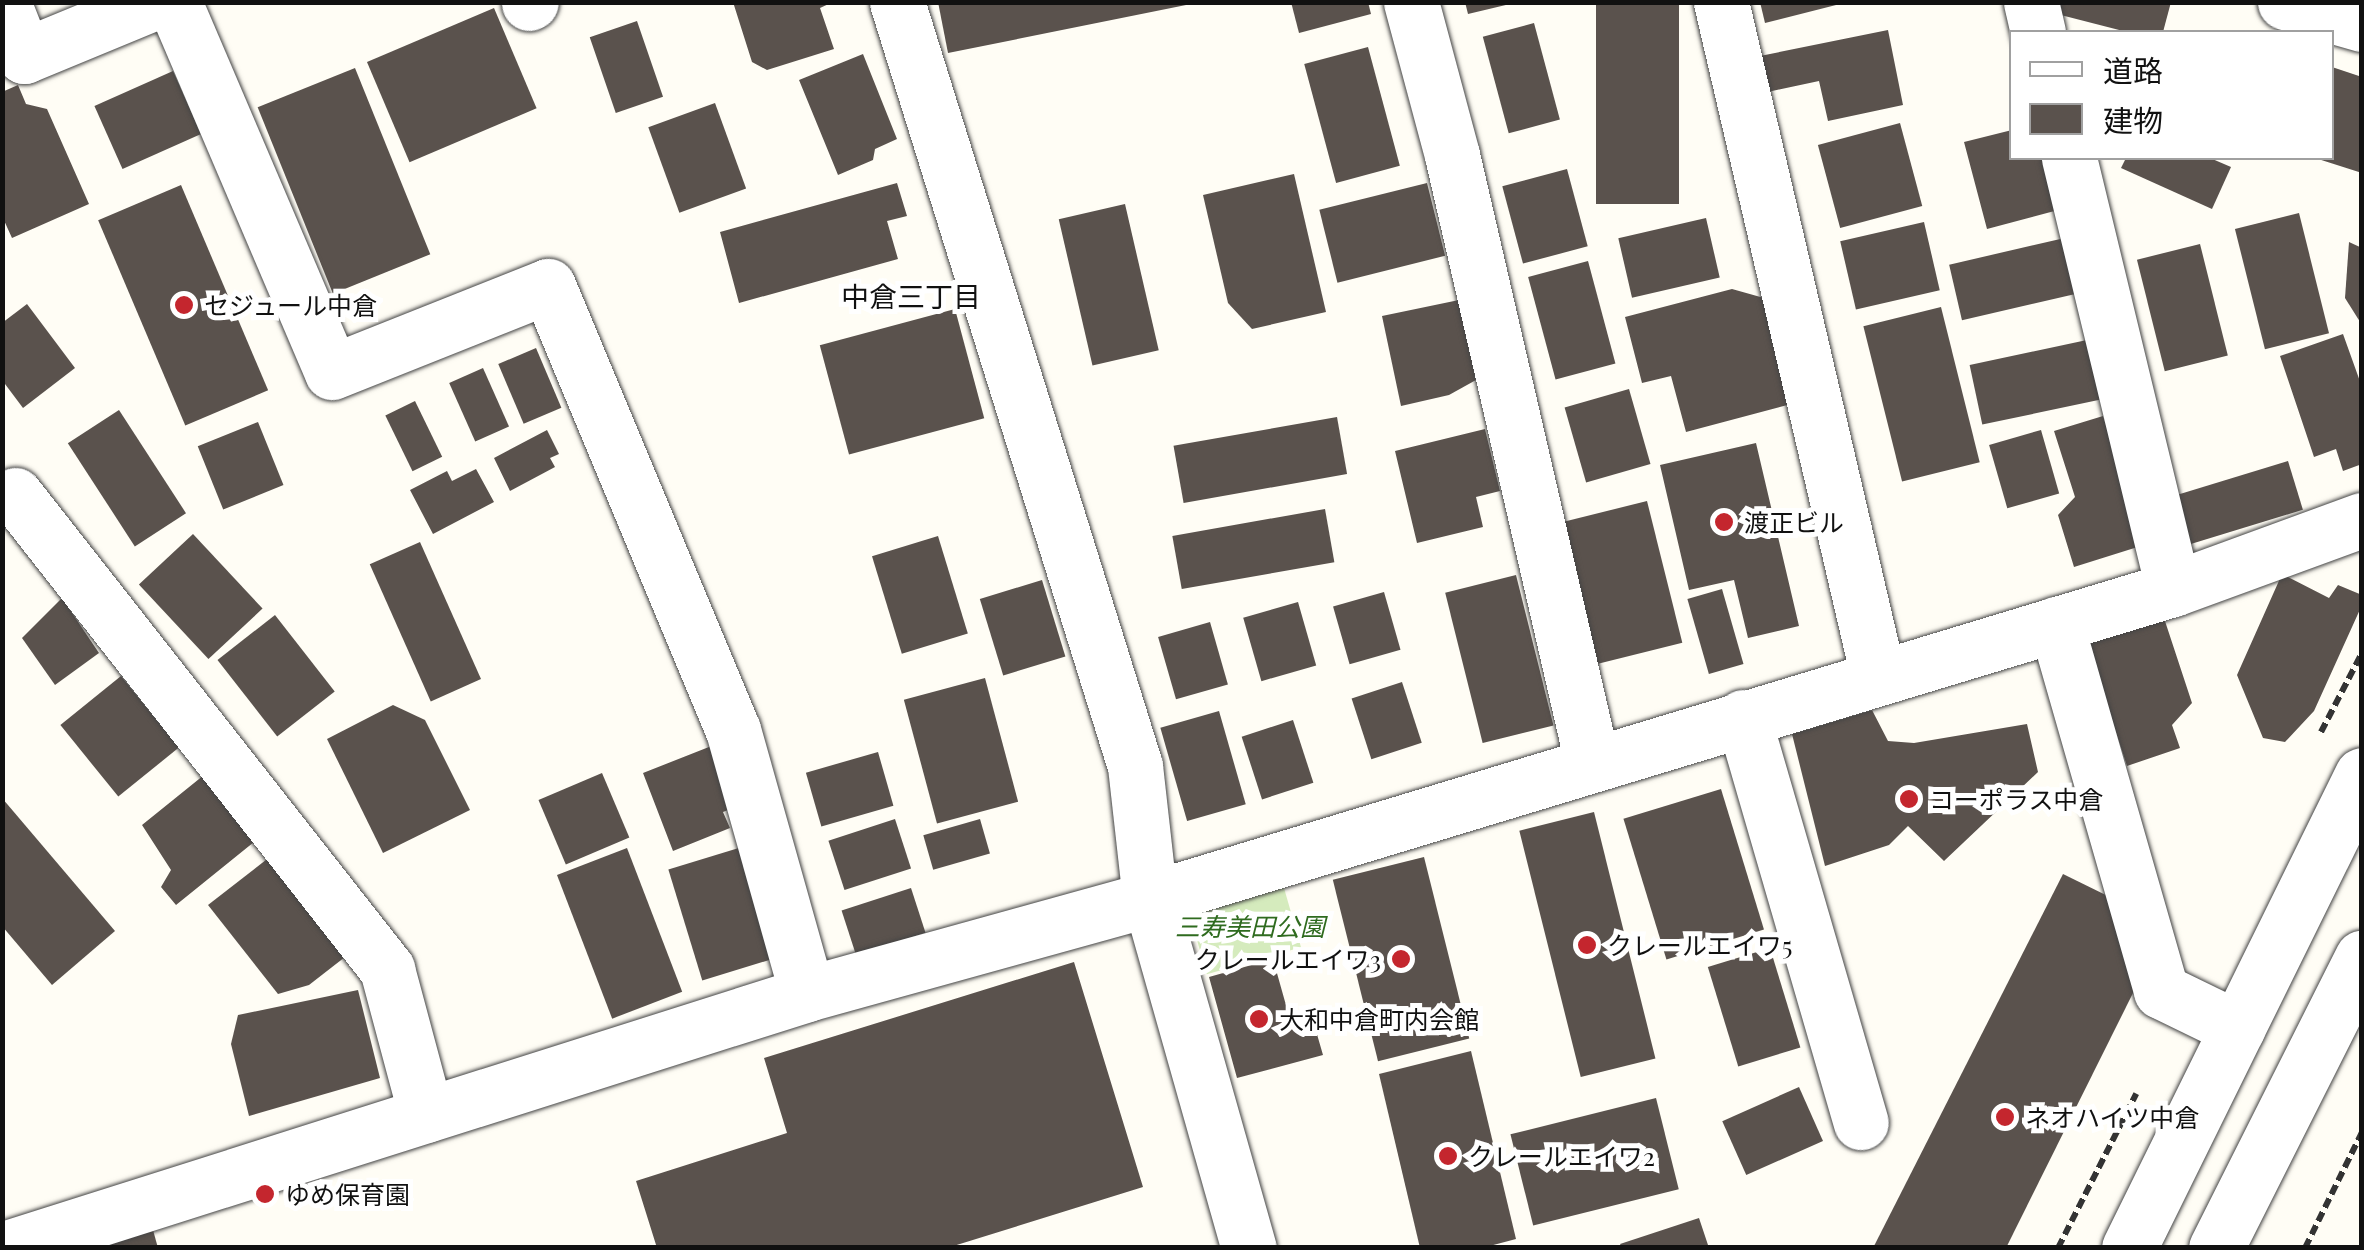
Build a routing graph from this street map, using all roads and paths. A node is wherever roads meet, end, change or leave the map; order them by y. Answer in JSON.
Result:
{"nodes":[{"id":1,"x":3,"y":2,"type":"edge"},
{"id":2,"x":155,"y":2,"type":"edge"},
{"id":3,"x":174,"y":2,"type":"edge"},
{"id":4,"x":897,"y":2,"type":"edge"},
{"id":5,"x":1412,"y":2,"type":"edge"},
{"id":6,"x":1721,"y":2,"type":"edge"},
{"id":7,"x":2031,"y":2,"type":"edge"},
{"id":8,"x":2285,"y":2,"type":"edge"},
{"id":9,"x":2362,"y":24,"type":"edge"},
{"id":10,"x":2038,"y":30,"type":"edge"},
{"id":11,"x":2069,"y":160,"type":"edge"},
{"id":12,"x":14,"y":495,"type":"dead end"},
{"id":13,"x":2362,"y":520,"type":"edge"},
{"id":14,"x":2173,"y":589,"type":"junction"},
{"id":15,"x":2056,"y":624,"type":"junction"},
{"id":16,"x":1878,"y":676,"type":"junction"},
{"id":17,"x":1743,"y":717,"type":"junction"},
{"id":18,"x":1592,"y":762,"type":"junction"},
{"id":19,"x":2362,"y":775,"type":"edge"},
{"id":20,"x":1150,"y":899,"type":"junction"},
{"id":21,"x":2362,"y":958,"type":"edge"},
{"id":22,"x":807,"y":994,"type":"junction"},
{"id":23,"x":2237,"y":1028,"type":"junction"},
{"id":24,"x":2143,"y":1080,"type":"dead end"},
{"id":25,"x":426,"y":1115,"type":"junction"},
{"id":26,"x":1861,"y":1122,"type":"dead end"},
{"id":27,"x":2362,"y":1132,"type":"edge"},
{"id":28,"x":2136,"y":1245,"type":"edge"},
{"id":29,"x":7,"y":1248,"type":"edge"},
{"id":30,"x":1249,"y":1248,"type":"edge"},
{"id":31,"x":2058,"y":1248,"type":"edge"},
{"id":32,"x":2216,"y":1248,"type":"edge"},
{"id":33,"x":2304,"y":1248,"type":"edge"}],
"edges":[{"from":1,"to":2,"type":"street"},
{"from":3,"to":22,"type":"street"},
{"from":4,"to":20,"type":"street"},
{"from":5,"to":18,"type":"street"},
{"from":6,"to":16,"type":"street"},
{"from":7,"to":10,"type":"street"},
{"from":8,"to":9,"type":"street"},
{"from":11,"to":14,"type":"street"},
{"from":12,"to":25,"type":"street"},
{"from":13,"to":14,"type":"street"},
{"from":14,"to":15,"type":"street"},
{"from":15,"to":16,"type":"street"},
{"from":15,"to":23,"type":"street"},
{"from":16,"to":17,"type":"street"},
{"from":17,"to":18,"type":"street"},
{"from":17,"to":26,"type":"street"},
{"from":18,"to":20,"type":"street"},
{"from":19,"to":23,"type":"street"},
{"from":20,"to":22,"type":"street"},
{"from":20,"to":30,"type":"street"},
{"from":21,"to":32,"type":"street"},
{"from":22,"to":25,"type":"street"},
{"from":23,"to":28,"type":"street"},
{"from":24,"to":31,"type":"path"},
{"from":25,"to":29,"type":"street"},
{"from":27,"to":33,"type":"path"}]}
